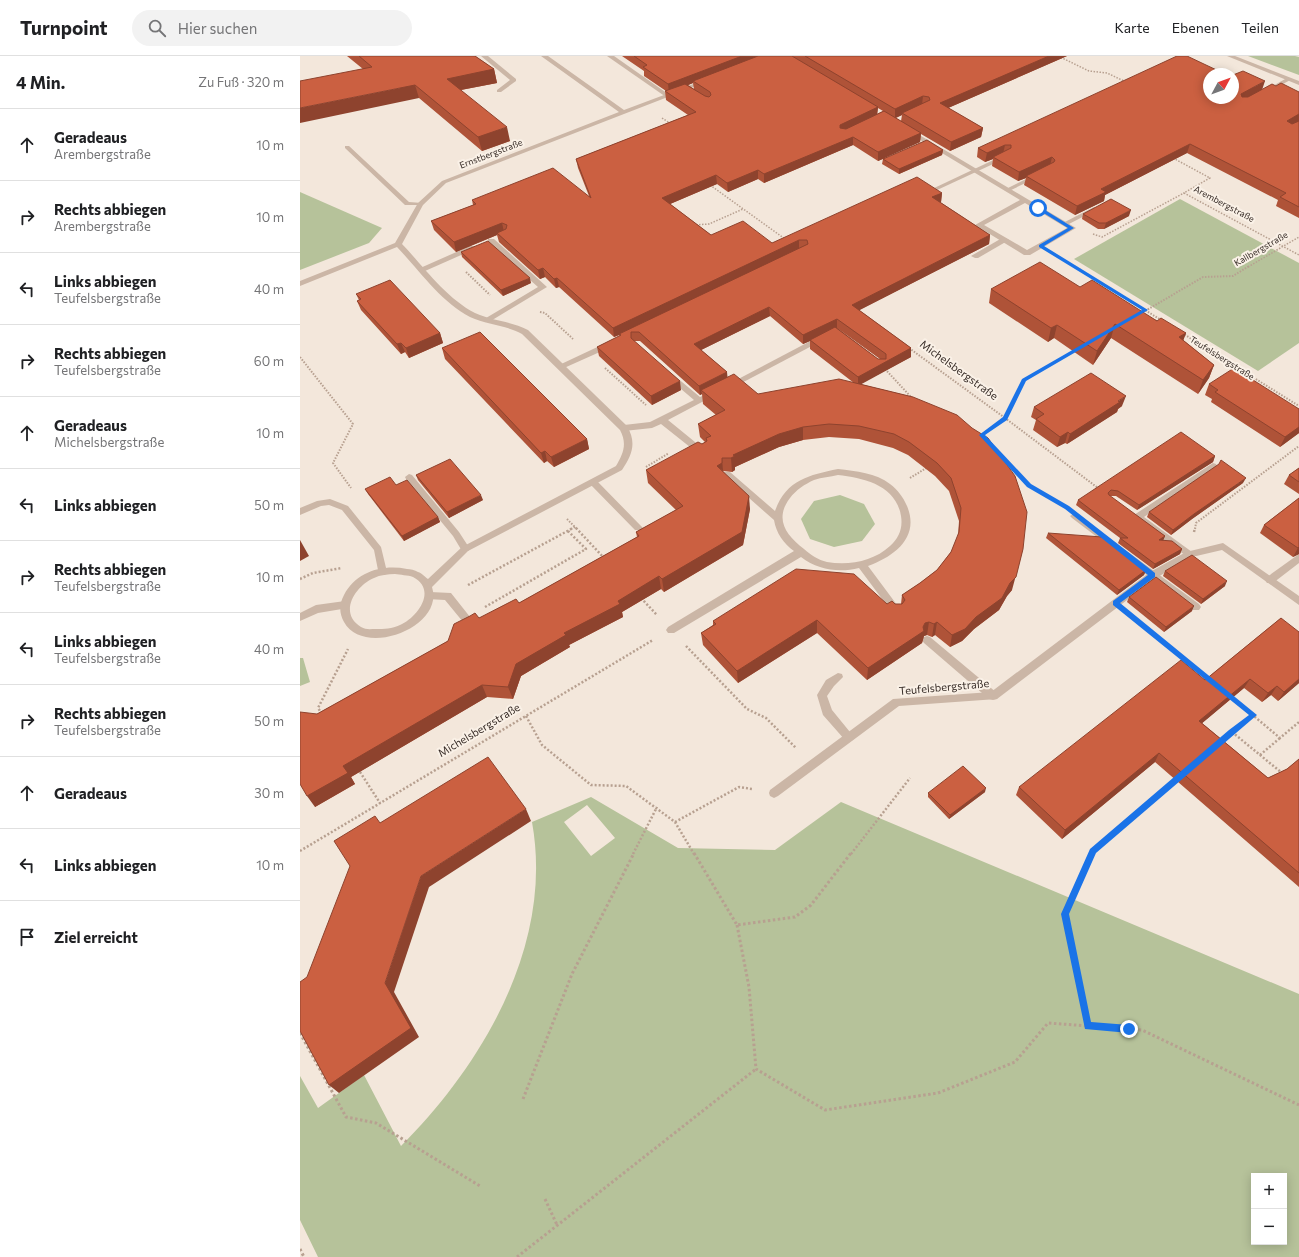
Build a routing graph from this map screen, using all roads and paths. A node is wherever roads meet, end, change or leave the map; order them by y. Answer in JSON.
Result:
{"nodes":[{"id":1,"x":484,"y":56,"type":"edge"},
{"id":2,"x":544,"y":56,"type":"edge"},
{"id":3,"x":610,"y":56,"type":"edge"},
{"id":4,"x":1058,"y":56,"type":"edge"},
{"id":5,"x":1230,"y":56,"type":"edge"},
{"id":6,"x":716,"y":78,"type":"edge"},
{"id":7,"x":1289,"y":79,"type":"junction"},
{"id":8,"x":1299,"y":82,"type":"edge"},
{"id":9,"x":1128,"y":83,"type":"edge"},
{"id":10,"x":499,"y":91,"type":"dead end"},
{"id":11,"x":668,"y":96,"type":"junction"},
{"id":12,"x":1255,"y":96,"type":"edge"},
{"id":13,"x":644,"y":105,"type":"junction"},
{"id":14,"x":624,"y":113,"type":"junction"},
{"id":15,"x":675,"y":126,"type":"edge"},
{"id":16,"x":899,"y":126,"type":"edge"},
{"id":17,"x":347,"y":148,"type":"dead end"},
{"id":18,"x":1006,"y":156,"type":"edge"},
{"id":19,"x":1170,"y":157,"type":"edge"},
{"id":20,"x":974,"y":171,"type":"junction"},
{"id":21,"x":1042,"y":173,"type":"edge"},
{"id":22,"x":707,"y":182,"type":"edge"},
{"id":23,"x":933,"y":190,"type":"edge"},
{"id":24,"x":1007,"y":190,"type":"junction"},
{"id":25,"x":1184,"y":193,"type":"junction"},
{"id":26,"x":1025,"y":200,"type":"junction"},
{"id":27,"x":420,"y":204,"type":"junction"},
{"id":28,"x":1098,"y":207,"type":"edge"},
{"id":29,"x":743,"y":209,"type":"junction"},
{"id":30,"x":1065,"y":224,"type":"junction"},
{"id":31,"x":689,"y":227,"type":"edge"},
{"id":32,"x":1072,"y":228,"type":"junction"},
{"id":33,"x":1299,"y":237,"type":"edge"},
{"id":34,"x":785,"y":239,"type":"edge"},
{"id":35,"x":1005,"y":240,"type":"junction"},
{"id":36,"x":398,"y":244,"type":"junction"},
{"id":37,"x":1041,"y":246,"type":"junction"},
{"id":38,"x":1283,"y":247,"type":"junction"},
{"id":39,"x":1299,"y":255,"type":"edge"},
{"id":40,"x":975,"y":256,"type":"edge"},
{"id":41,"x":422,"y":269,"type":"junction"},
{"id":42,"x":300,"y":284,"type":"edge"},
{"id":43,"x":548,"y":306,"type":"dead end"},
{"id":44,"x":1145,"y":310,"type":"junction"},
{"id":45,"x":544,"y":313,"type":"dead end"},
{"id":46,"x":1138,"y":314,"type":"edge"},
{"id":47,"x":490,"y":320,"type":"junction"},
{"id":48,"x":1164,"y":322,"type":"edge"},
{"id":49,"x":1177,"y":330,"type":"edge"},
{"id":50,"x":829,"y":334,"type":"edge"},
{"id":51,"x":618,"y":340,"type":"edge"},
{"id":52,"x":903,"y":344,"type":"edge"},
{"id":53,"x":1078,"y":349,"type":"edge"},
{"id":54,"x":300,"y":357,"type":"edge"},
{"id":55,"x":882,"y":365,"type":"edge"},
{"id":56,"x":561,"y":366,"type":"junction"},
{"id":57,"x":665,"y":370,"type":"edge"},
{"id":58,"x":917,"y":400,"type":"edge"},
{"id":59,"x":700,"y":401,"type":"junction"},
{"id":60,"x":1299,"y":406,"type":"edge"},
{"id":61,"x":1005,"y":418,"type":"junction"},
{"id":62,"x":662,"y":420,"type":"junction"},
{"id":63,"x":624,"y":428,"type":"junction"},
{"id":64,"x":976,"y":431,"type":"edge"},
{"id":65,"x":982,"y":435,"type":"junction"},
{"id":66,"x":975,"y":439,"type":"edge"},
{"id":67,"x":987,"y":440,"type":"edge"},
{"id":68,"x":689,"y":442,"type":"junction"},
{"id":69,"x":992,"y":446,"type":"edge"},
{"id":70,"x":1299,"y":446,"type":"edge"},
{"id":71,"x":703,"y":453,"type":"edge"},
{"id":72,"x":930,"y":466,"type":"edge"},
{"id":73,"x":1213,"y":466,"type":"edge"},
{"id":74,"x":619,"y":468,"type":"junction"},
{"id":75,"x":727,"y":474,"type":"edge"},
{"id":76,"x":410,"y":477,"type":"dead end"},
{"id":77,"x":593,"y":482,"type":"junction"},
{"id":78,"x":891,"y":490,"type":"junction"},
{"id":79,"x":1100,"y":490,"type":"edge"},
{"id":80,"x":356,"y":494,"type":"dead end"},
{"id":81,"x":300,"y":512,"type":"edge"},
{"id":82,"x":1075,"y":516,"type":"joint"},
{"id":83,"x":778,"y":519,"type":"junction"},
{"id":84,"x":638,"y":528,"type":"dead end"},
{"id":85,"x":568,"y":531,"type":"junction"},
{"id":86,"x":465,"y":549,"type":"junction"},
{"id":87,"x":801,"y":552,"type":"junction"},
{"id":88,"x":1188,"y":554,"type":"junction"},
{"id":89,"x":1299,"y":558,"type":"edge"},
{"id":90,"x":608,"y":562,"type":"edge"},
{"id":91,"x":862,"y":565,"type":"junction"},
{"id":92,"x":382,"y":572,"type":"junction"},
{"id":93,"x":1153,"y":575,"type":"junction"},
{"id":94,"x":1270,"y":580,"type":"junction"},
{"id":95,"x":428,"y":585,"type":"junction"},
{"id":96,"x":430,"y":596,"type":"junction"},
{"id":97,"x":448,"y":596,"type":"junction"},
{"id":98,"x":1299,"y":601,"type":"edge"},
{"id":99,"x":1115,"y":603,"type":"junction"},
{"id":100,"x":345,"y":605,"type":"junction"},
{"id":101,"x":1196,"y":607,"type":"dead end"},
{"id":102,"x":489,"y":611,"type":"edge"},
{"id":103,"x":897,"y":612,"type":"edge"},
{"id":104,"x":300,"y":618,"type":"edge"},
{"id":105,"x":471,"y":625,"type":"edge"},
{"id":106,"x":358,"y":629,"type":"junction"},
{"id":107,"x":671,"y":630,"type":"junction"},
{"id":108,"x":928,"y":640,"type":"edge"},
{"id":109,"x":838,"y":677,"type":"dead end"},
{"id":110,"x":1212,"y":681,"type":"edge"},
{"id":111,"x":1230,"y":695,"type":"edge"},
{"id":112,"x":993,"y":696,"type":"junction"},
{"id":113,"x":1254,"y":715,"type":"junction"},
{"id":114,"x":526,"y":716,"type":"junction"},
{"id":115,"x":324,"y":718,"type":"edge"},
{"id":116,"x":1299,"y":722,"type":"edge"},
{"id":117,"x":1232,"y":732,"type":"junction"},
{"id":118,"x":849,"y":737,"type":"junction"},
{"id":119,"x":1280,"y":738,"type":"junction"},
{"id":120,"x":1214,"y":747,"type":"edge"},
{"id":121,"x":1260,"y":755,"type":"junction"},
{"id":122,"x":812,"y":764,"type":"junction"},
{"id":123,"x":360,"y":772,"type":"edge"},
{"id":124,"x":1184,"y":773,"type":"edge"},
{"id":125,"x":1287,"y":777,"type":"edge"},
{"id":126,"x":910,"y":778,"type":"dead end"},
{"id":127,"x":774,"y":793,"type":"joint"},
{"id":128,"x":380,"y":803,"type":"junction"},
{"id":129,"x":657,"y":807,"type":"junction"},
{"id":130,"x":675,"y":822,"type":"junction"},
{"id":131,"x":300,"y":851,"type":"edge"},
{"id":132,"x":737,"y":925,"type":"junction"},
{"id":133,"x":1088,"y":1026,"type":"junction"},
{"id":134,"x":300,"y":1033,"type":"edge"},
{"id":135,"x":756,"y":1069,"type":"junction"},
{"id":136,"x":523,"y":1099,"type":"dead end"},
{"id":137,"x":1299,"y":1105,"type":"edge"},
{"id":138,"x":480,"y":1186,"type":"dead end"},
{"id":139,"x":545,"y":1200,"type":"dead end"},
{"id":140,"x":557,"y":1225,"type":"junction"},
{"id":141,"x":300,"y":1249,"type":"edge"},
{"id":142,"x":304,"y":1257,"type":"edge"},
{"id":143,"x":517,"y":1257,"type":"edge"}],
"edges":[{"from":1,"to":10,"type":"street"},
{"from":2,"to":14,"type":"street"},
{"from":3,"to":11,"type":"street"},
{"from":4,"to":9,"type":"path"},
{"from":5,"to":7,"type":"street"},
{"from":6,"to":11,"type":"street"},
{"from":7,"to":8,"type":"street"},
{"from":7,"to":12,"type":"street"},
{"from":11,"to":13,"type":"street"},
{"from":13,"to":14,"type":"street"},
{"from":13,"to":15,"type":"path"},
{"from":14,"to":27,"type":"street","name":"Ernstbergstraße"},
{"from":16,"to":20,"type":"street"},
{"from":17,"to":27,"type":"street"},
{"from":18,"to":20,"type":"street"},
{"from":19,"to":25,"type":"path","name":"Arembergstraße"},
{"from":20,"to":23,"type":"street"},
{"from":20,"to":24,"type":"street"},
{"from":21,"to":24,"type":"street"},
{"from":22,"to":29,"type":"path"},
{"from":24,"to":26,"type":"street"},
{"from":25,"to":32,"type":"path"},
{"from":25,"to":38,"type":"path","name":"Arembergstraße"},
{"from":26,"to":30,"type":"street"},
{"from":26,"to":35,"type":"street"},
{"from":27,"to":36,"type":"street","name":"Ernstbergstraße"},
{"from":28,"to":30,"type":"street"},
{"from":29,"to":31,"type":"path"},
{"from":29,"to":34,"type":"path"},
{"from":30,"to":32,"type":"street"},
{"from":32,"to":37,"type":"street"},
{"from":33,"to":38,"type":"path","name":"Kallbergstraße"},
{"from":35,"to":37,"type":"street"},
{"from":35,"to":40,"type":"street"},
{"from":36,"to":41,"type":"street"},
{"from":36,"to":42,"type":"street"},
{"from":37,"to":44,"type":"path"},
{"from":38,"to":39,"type":"path","name":"Arembergstraße"},
{"from":38,"to":44,"type":"path","name":"Kallbergstraße"},
{"from":41,"to":47,"type":"street"},
{"from":41,"to":47,"type":"street"},
{"from":43,"to":45,"type":"path"},
{"from":44,"to":46,"type":"path"},
{"from":44,"to":48,"type":"path"},
{"from":47,"to":56,"type":"street"},
{"from":49,"to":60,"type":"path","name":"Teufelsbergstraße"},
{"from":50,"to":59,"type":"street"},
{"from":51,"to":56,"type":"street"},
{"from":52,"to":61,"type":"path","name":"Michelsbergstraße"},
{"from":53,"to":61,"type":"path"},
{"from":54,"to":80,"type":"path"},
{"from":55,"to":58,"type":"path"},
{"from":56,"to":63,"type":"street"},
{"from":57,"to":59,"type":"street"},
{"from":59,"to":62,"type":"street"},
{"from":61,"to":65,"type":"path"},
{"from":61,"to":79,"type":"path"},
{"from":62,"to":63,"type":"street"},
{"from":62,"to":68,"type":"street"},
{"from":63,"to":74,"type":"street"},
{"from":64,"to":65,"type":"path"},
{"from":65,"to":66,"type":"path"},
{"from":65,"to":67,"type":"path"},
{"from":68,"to":71,"type":"street"},
{"from":68,"to":74,"type":"path"},
{"from":69,"to":82,"type":"path"},
{"from":70,"to":88,"type":"path"},
{"from":72,"to":78,"type":"path"},
{"from":73,"to":88,"type":"street"},
{"from":74,"to":77,"type":"street"},
{"from":75,"to":83,"type":"street"},
{"from":76,"to":86,"type":"street"},
{"from":77,"to":84,"type":"street"},
{"from":77,"to":86,"type":"street"},
{"from":78,"to":83,"type":"street"},
{"from":78,"to":91,"type":"street"},
{"from":81,"to":92,"type":"street"},
{"from":82,"to":93,"type":"street"},
{"from":83,"to":87,"type":"street"},
{"from":85,"to":90,"type":"path"},
{"from":85,"to":97,"type":"path"},
{"from":85,"to":102,"type":"path"},
{"from":86,"to":95,"type":"street"},
{"from":87,"to":91,"type":"street"},
{"from":87,"to":107,"type":"street"},
{"from":88,"to":93,"type":"street","name":"Teufelsbergstraße"},
{"from":88,"to":94,"type":"street","name":"Teufelsbergstraße"},
{"from":89,"to":94,"type":"street"},
{"from":91,"to":103,"type":"street"},
{"from":92,"to":95,"type":"street"},
{"from":92,"to":100,"type":"street"},
{"from":93,"to":99,"type":"street","name":"Teufelsbergstraße"},
{"from":93,"to":101,"type":"street"},
{"from":94,"to":98,"type":"street","name":"Teufelsbergstraße"},
{"from":95,"to":96,"type":"street"},
{"from":96,"to":97,"type":"street"},
{"from":96,"to":106,"type":"street"},
{"from":97,"to":105,"type":"street"},
{"from":99,"to":110,"type":"path"},
{"from":99,"to":112,"type":"street","name":"Teufelsbergstraße"},
{"from":100,"to":104,"type":"street"},
{"from":100,"to":106,"type":"street"},
{"from":106,"to":115,"type":"path"},
{"from":107,"to":114,"type":"path","name":"Michelsbergstraße"},
{"from":107,"to":122,"type":"path"},
{"from":108,"to":112,"type":"street"},
{"from":109,"to":118,"type":"street"},
{"from":111,"to":113,"type":"path"},
{"from":112,"to":118,"type":"street","name":"Teufelsbergstraße"},
{"from":113,"to":117,"type":"path"},
{"from":113,"to":119,"type":"path"},
{"from":114,"to":128,"type":"path","name":"Michelsbergstraße"},
{"from":114,"to":129,"type":"path"},
{"from":116,"to":119,"type":"path"},
{"from":117,"to":120,"type":"path"},
{"from":117,"to":121,"type":"path"},
{"from":118,"to":122,"type":"street","name":"Teufelsbergstraße"},
{"from":119,"to":121,"type":"path"},
{"from":121,"to":125,"type":"path"},
{"from":122,"to":127,"type":"street","name":"Teufelsbergstraße"},
{"from":123,"to":128,"type":"path"},
{"from":124,"to":133,"type":"path"},
{"from":126,"to":132,"type":"path"},
{"from":127,"to":130,"type":"path"},
{"from":128,"to":131,"type":"path","name":"Michelsbergstraße"},
{"from":129,"to":130,"type":"path"},
{"from":129,"to":136,"type":"path"},
{"from":130,"to":132,"type":"path"},
{"from":132,"to":135,"type":"path"},
{"from":133,"to":135,"type":"path"},
{"from":133,"to":137,"type":"path"},
{"from":134,"to":138,"type":"path"},
{"from":135,"to":140,"type":"path"},
{"from":139,"to":140,"type":"path"},
{"from":140,"to":143,"type":"path"},
{"from":141,"to":142,"type":"path"}]}
